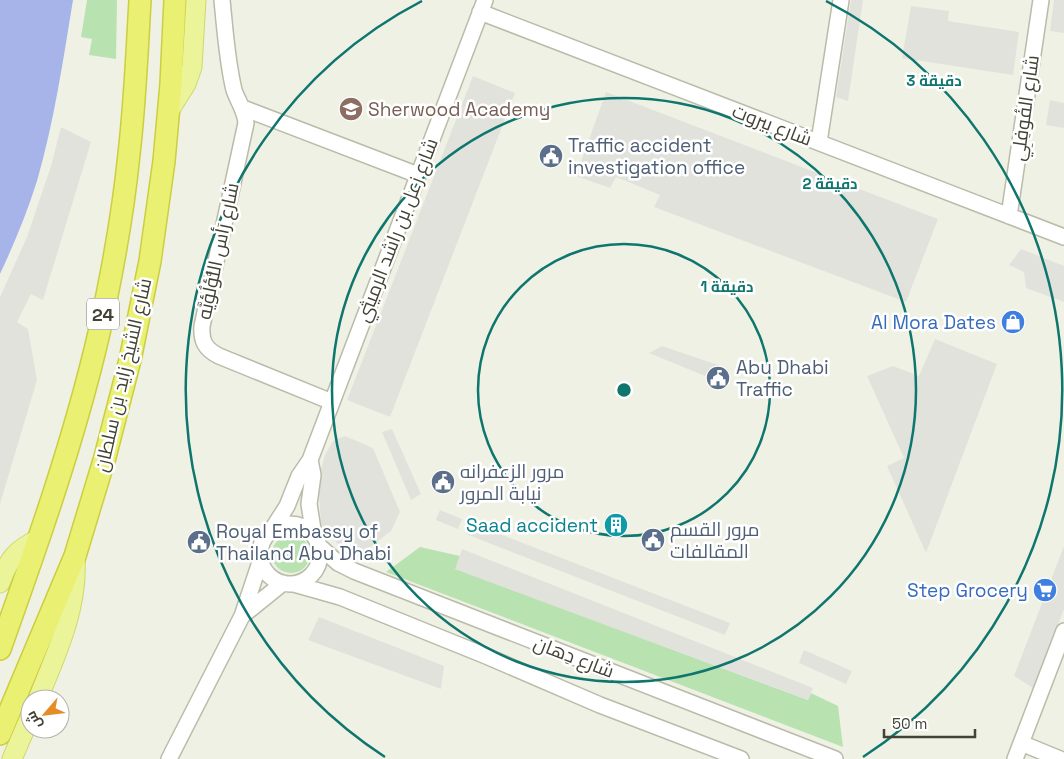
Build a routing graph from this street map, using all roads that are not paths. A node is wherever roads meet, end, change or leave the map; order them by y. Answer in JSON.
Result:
{"nodes":[{"id":1,"x":140,"y":0,"type":"edge"},
{"id":2,"x":175,"y":0,"type":"edge"},
{"id":3,"x":196,"y":0,"type":"edge"},
{"id":4,"x":222,"y":0,"type":"edge"},
{"id":5,"x":841,"y":0,"type":"edge"},
{"id":6,"x":1040,"y":0,"type":"edge"},
{"id":7,"x":483,"y":6,"type":"edge"},
{"id":8,"x":243,"y":108,"type":"junction"},
{"id":9,"x":169,"y":111,"type":"junction"},
{"id":10,"x":819,"y":142,"type":"junction"},
{"id":11,"x":418,"y":175,"type":"junction"},
{"id":12,"x":1009,"y":216,"type":"junction"},
{"id":13,"x":1064,"y":237,"type":"edge"},
{"id":14,"x":332,"y":402,"type":"junction"},
{"id":15,"x":310,"y":460,"type":"junction"},
{"id":16,"x":271,"y":531,"type":"junction"},
{"id":17,"x":39,"y":540,"type":"junction"},
{"id":18,"x":316,"y":541,"type":"junction"},
{"id":19,"x":75,"y":556,"type":"junction"},
{"id":20,"x":261,"y":560,"type":"junction"},
{"id":21,"x":0,"y":583,"type":"edge"},
{"id":22,"x":288,"y":583,"type":"junction"},
{"id":23,"x":242,"y":616,"type":"junction"},
{"id":24,"x":1064,"y":631,"type":"edge"},
{"id":25,"x":0,"y":650,"type":"edge"},
{"id":26,"x":42,"y":689,"type":"edge"},
{"id":27,"x":0,"y":734,"type":"edge"},
{"id":28,"x":21,"y":739,"type":"edge"},
{"id":29,"x":1021,"y":743,"type":"junction"},
{"id":30,"x":12,"y":759,"type":"edge"},
{"id":31,"x":168,"y":759,"type":"edge"},
{"id":32,"x":741,"y":759,"type":"edge"},
{"id":33,"x":835,"y":759,"type":"edge"},
{"id":34,"x":1015,"y":759,"type":"edge"},
{"id":35,"x":1060,"y":759,"type":"edge"}],
"edges":[{"from":1,"to":17,"type":"highway","name":"شارع الشيخ زايد بن سلطان","number":"24"},
{"from":2,"to":9,"type":"highway","name":"شارع الشيخ زايد بن سلطان","number":"24"},
{"from":3,"to":9,"type":"main road"},
{"from":4,"to":8,"type":"street","name":"شارع رَأس اللُّؤلُؤيَّه"},
{"from":5,"to":10,"type":"street"},
{"from":6,"to":12,"type":"street","name":"شارع الفُوفِلِي"},
{"from":7,"to":10,"type":"street","name":"شارع بيروت"},
{"from":7,"to":11,"type":"street","name":"شارع زعل بن راشد الرميثي"},
{"from":8,"to":11,"type":"street"},
{"from":8,"to":14,"type":"street","name":"شارع رَأس اللُّؤلُؤيَّه"},
{"from":9,"to":19,"type":"highway","name":"شارع الشيخ زايد بن سلطان","number":"24"},
{"from":10,"to":12,"type":"street","name":"شارع بيروت"},
{"from":11,"to":14,"type":"street","name":"شارع زعل بن راشد الرميثي"},
{"from":12,"to":13,"type":"street","name":"شارع بيروت"},
{"from":14,"to":15,"type":"street","name":"شارع زعل بن راشد الرميثي"},
{"from":15,"to":16,"type":"street","name":"شارع زعل بن راشد الرميثي"},
{"from":15,"to":18,"type":"street","name":"شارع زعل بن راشد الرميثي"},
{"from":16,"to":18,"type":"street"},
{"from":16,"to":20,"type":"street"},
{"from":17,"to":21,"type":"main road"},
{"from":17,"to":25,"type":"highway","name":"شارع الشيخ زايد بن سلطان","number":"24"},
{"from":18,"to":22,"type":"street"},
{"from":18,"to":33,"type":"street","name":"شارع دِهان"},
{"from":19,"to":26,"type":"main road"},
{"from":19,"to":27,"type":"highway","name":"شارع الشيخ زايد بن سلطان","number":"24"},
{"from":20,"to":22,"type":"street"},
{"from":20,"to":23,"type":"street"},
{"from":22,"to":23,"type":"street"},
{"from":22,"to":32,"type":"street","name":"شارع دِهان"},
{"from":23,"to":31,"type":"street"},
{"from":24,"to":29,"type":"street"},
{"from":28,"to":30,"type":"main road"},
{"from":29,"to":34,"type":"street"},
{"from":29,"to":35,"type":"street"}]}
